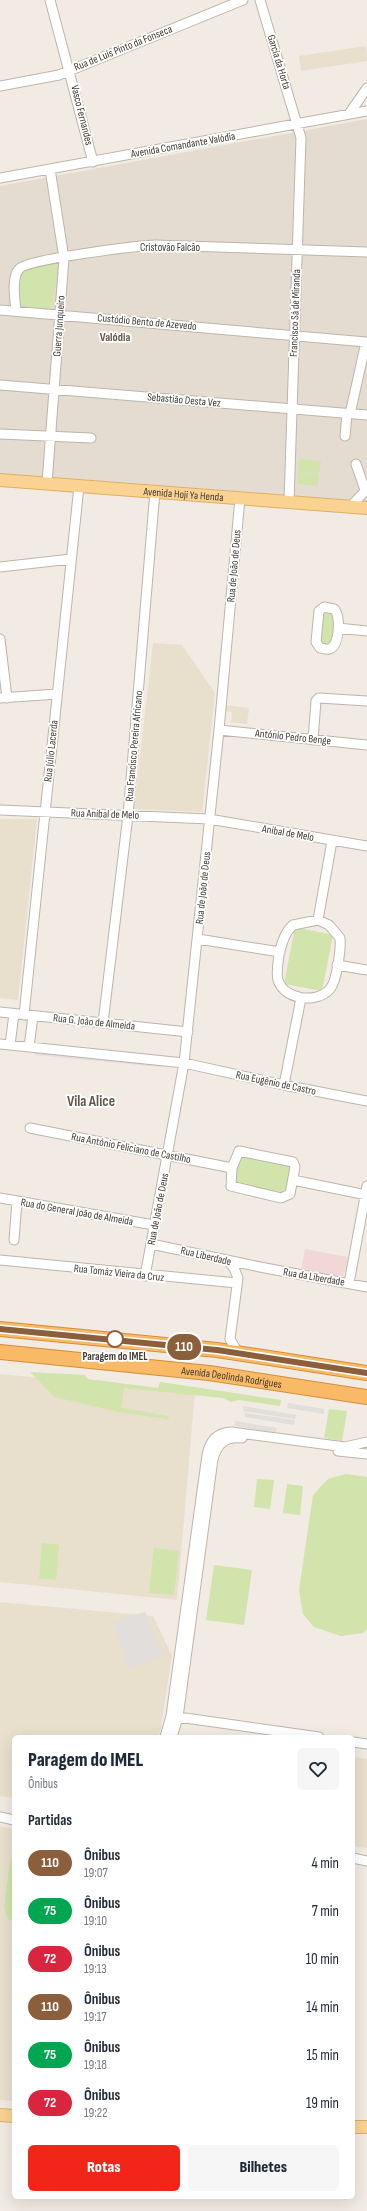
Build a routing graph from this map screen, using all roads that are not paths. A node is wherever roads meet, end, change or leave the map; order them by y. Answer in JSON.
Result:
{"nodes":[{"id":1,"x":50,"y":0,"type":"edge"},
{"id":2,"x":243,"y":0,"type":"edge"},
{"id":3,"x":260,"y":0,"type":"edge"},
{"id":4,"x":70,"y":70,"type":"junction"},
{"id":5,"x":0,"y":86,"type":"edge"},
{"id":6,"x":367,"y":88,"type":"edge"},
{"id":7,"x":367,"y":112,"type":"edge"},
{"id":8,"x":349,"y":114,"type":"junction"},
{"id":9,"x":298,"y":124,"type":"junction"},
{"id":10,"x":93,"y":162,"type":"junction"},
{"id":11,"x":50,"y":169,"type":"junction"},
{"id":12,"x":0,"y":178,"type":"edge"},
{"id":13,"x":298,"y":250,"type":"junction"},
{"id":14,"x":367,"y":252,"type":"edge"},
{"id":15,"x":64,"y":258,"type":"junction"},
{"id":16,"x":0,"y":310,"type":"edge"},
{"id":17,"x":16,"y":311,"type":"junction"},
{"id":18,"x":60,"y":314,"type":"junction"},
{"id":19,"x":294,"y":334,"type":"junction"},
{"id":20,"x":0,"y":385,"type":"edge"},
{"id":21,"x":54,"y":389,"type":"junction"},
{"id":22,"x":292,"y":409,"type":"junction"},
{"id":23,"x":349,"y":414,"type":"junction"},
{"id":24,"x":367,"y":415,"type":"edge"},
{"id":25,"x":0,"y":434,"type":"edge"},
{"id":26,"x":345,"y":436,"type":"dead end"},
{"id":27,"x":50,"y":437,"type":"junction"},
{"id":28,"x":91,"y":438,"type":"dead end"},
{"id":29,"x":356,"y":464,"type":"dead end"},
{"id":30,"x":0,"y":480,"type":"edge"},
{"id":31,"x":47,"y":483,"type":"junction"},
{"id":32,"x":79,"y":486,"type":"junction"},
{"id":33,"x":366,"y":490,"type":"edge"},
{"id":34,"x":155,"y":491,"type":"junction"},
{"id":35,"x":240,"y":498,"type":"junction"},
{"id":36,"x":289,"y":502,"type":"junction"},
{"id":37,"x":350,"y":507,"type":"junction"},
{"id":38,"x":367,"y":508,"type":"edge"},
{"id":39,"x":71,"y":559,"type":"junction"},
{"id":40,"x":0,"y":567,"type":"edge"},
{"id":41,"x":338,"y":628,"type":"dead end"},
{"id":42,"x":367,"y":632,"type":"edge"},
{"id":43,"x":0,"y":640,"type":"edge"},
{"id":44,"x":57,"y":694,"type":"junction"},
{"id":45,"x":3,"y":698,"type":"edge"},
{"id":46,"x":367,"y":700,"type":"edge"},
{"id":47,"x":219,"y":730,"type":"junction"},
{"id":48,"x":313,"y":740,"type":"junction"},
{"id":49,"x":367,"y":745,"type":"edge"},
{"id":50,"x":0,"y":810,"type":"edge"},
{"id":51,"x":45,"y":812,"type":"junction"},
{"id":52,"x":128,"y":815,"type":"junction"},
{"id":53,"x":209,"y":819,"type":"junction"},
{"id":54,"x":332,"y":841,"type":"junction"},
{"id":55,"x":367,"y":846,"type":"edge"},
{"id":56,"x":318,"y":920,"type":"junction"},
{"id":57,"x":198,"y":939,"type":"junction"},
{"id":58,"x":280,"y":952,"type":"junction"},
{"id":59,"x":337,"y":965,"type":"junction"},
{"id":60,"x":367,"y":970,"type":"edge"},
{"id":61,"x":301,"y":998,"type":"junction"},
{"id":62,"x":0,"y":1012,"type":"edge"},
{"id":63,"x":14,"y":1014,"type":"junction"},
{"id":64,"x":28,"y":1015,"type":"junction"},
{"id":65,"x":102,"y":1023,"type":"junction"},
{"id":66,"x":188,"y":1032,"type":"junction"},
{"id":67,"x":0,"y":1044,"type":"edge"},
{"id":68,"x":10,"y":1045,"type":"junction"},
{"id":69,"x":29,"y":1047,"type":"junction"},
{"id":70,"x":184,"y":1063,"type":"junction"},
{"id":71,"x":284,"y":1085,"type":"junction"},
{"id":72,"x":367,"y":1100,"type":"edge"},
{"id":73,"x":30,"y":1128,"type":"dead end"},
{"id":74,"x":168,"y":1155,"type":"junction"},
{"id":75,"x":232,"y":1168,"type":"junction"},
{"id":76,"x":293,"y":1180,"type":"junction"},
{"id":77,"x":367,"y":1192,"type":"edge"},
{"id":78,"x":0,"y":1198,"type":"edge"},
{"id":79,"x":17,"y":1201,"type":"junction"},
{"id":80,"x":154,"y":1225,"type":"junction"},
{"id":81,"x":14,"y":1240,"type":"dead end"},
{"id":82,"x":151,"y":1244,"type":"junction"},
{"id":83,"x":0,"y":1260,"type":"edge"},
{"id":84,"x":228,"y":1261,"type":"junction"},
{"id":85,"x":260,"y":1267,"type":"junction"},
{"id":86,"x":145,"y":1276,"type":"junction"},
{"id":87,"x":238,"y":1281,"type":"junction"},
{"id":88,"x":350,"y":1283,"type":"junction"},
{"id":89,"x":367,"y":1287,"type":"edge"},
{"id":90,"x":0,"y":1329,"type":"edge"},
{"id":91,"x":230,"y":1339,"type":"junction"},
{"id":92,"x":217,"y":1350,"type":"junction"},
{"id":93,"x":0,"y":1352,"type":"edge"},
{"id":94,"x":238,"y":1353,"type":"junction"},
{"id":95,"x":367,"y":1373,"type":"edge"},
{"id":96,"x":329,"y":1391,"type":"junction"},
{"id":97,"x":367,"y":1397,"type":"edge"},
{"id":98,"x":367,"y":1403,"type":"edge"},
{"id":99,"x":367,"y":1442,"type":"edge"},
{"id":100,"x":367,"y":1454,"type":"edge"},
{"id":101,"x":178,"y":1717,"type":"junction"},
{"id":102,"x":166,"y":1735,"type":"edge"},
{"id":103,"x":173,"y":1735,"type":"edge"},
{"id":104,"x":305,"y":1735,"type":"edge"},
{"id":105,"x":355,"y":1742,"type":"edge"},
{"id":106,"x":367,"y":1744,"type":"edge"},
{"id":107,"x":0,"y":1817,"type":"edge"},
{"id":108,"x":12,"y":1820,"type":"edge"},
{"id":109,"x":355,"y":1859,"type":"edge"},
{"id":110,"x":367,"y":1862,"type":"edge"},
{"id":111,"x":0,"y":2115,"type":"edge"},
{"id":112,"x":12,"y":2116,"type":"edge"},
{"id":113,"x":355,"y":2127,"type":"edge"},
{"id":114,"x":367,"y":2127,"type":"edge"}],
"edges":[{"from":1,"to":4,"type":"street","name":"Vasco Fernandes"},
{"from":2,"to":4,"type":"street","name":"Rua de Luís Pinto da Fonseca"},
{"from":3,"to":9,"type":"street","name":"Garcia da Horta"},
{"from":4,"to":5,"type":"street","name":"Rua de Luís Pinto da Fonseca"},
{"from":4,"to":10,"type":"street","name":"Vasco Fernandes"},
{"from":6,"to":8,"type":"street"},
{"from":7,"to":8,"type":"street","name":"Avenida Comandante Valódia"},
{"from":8,"to":9,"type":"street","name":"Avenida Comandante Valódia"},
{"from":9,"to":10,"type":"street","name":"Avenida Comandante Valódia"},
{"from":9,"to":13,"type":"street","name":"Francisco Sá de Miranda"},
{"from":10,"to":11,"type":"street","name":"Avenida Comandante Valódia"},
{"from":11,"to":12,"type":"street","name":"Avenida Comandante Valódia"},
{"from":11,"to":15,"type":"street","name":"Guerra Junqueiro"},
{"from":13,"to":14,"type":"street","name":"Cristovão Falcão"},
{"from":13,"to":15,"type":"street","name":"Cristovão Falcão"},
{"from":13,"to":19,"type":"street","name":"Francisco Sá de Miranda"},
{"from":15,"to":17,"type":"street","name":"Cristovão Falcão"},
{"from":15,"to":18,"type":"street","name":"Guerra Junqueiro"},
{"from":16,"to":17,"type":"street","name":"Custódio Bento de Azevedo"},
{"from":17,"to":18,"type":"street","name":"Custódio Bento de Azevedo"},
{"from":18,"to":19,"type":"street","name":"Custódio Bento de Azevedo"},
{"from":18,"to":21,"type":"street","name":"Guerra Junqueiro"},
{"from":19,"to":22,"type":"street","name":"Francisco Sá de Miranda"},
{"from":19,"to":23,"type":"street","name":"Custódio Bento de Azevedo"},
{"from":20,"to":21,"type":"street","name":"Sebastião Desta Vez"},
{"from":21,"to":22,"type":"street","name":"Sebastião Desta Vez"},
{"from":21,"to":27,"type":"street","name":"Guerra Junqueiro"},
{"from":22,"to":23,"type":"street","name":"Sebastião Desta Vez"},
{"from":22,"to":36,"type":"street","name":"Francisco Sá de Miranda"},
{"from":23,"to":24,"type":"street","name":"Sebastião Desta Vez"},
{"from":23,"to":26,"type":"street"},
{"from":25,"to":27,"type":"street"},
{"from":27,"to":28,"type":"street"},
{"from":27,"to":31,"type":"street","name":"Guerra Junqueiro"},
{"from":29,"to":33,"type":"street"},
{"from":30,"to":31,"type":"main road","name":"Avenida Hoji Ya Henda"},
{"from":31,"to":32,"type":"main road","name":"Avenida Hoji Ya Henda"},
{"from":32,"to":34,"type":"main road","name":"Avenida Hoji Ya Henda"},
{"from":32,"to":39,"type":"street","name":"Rua Júlio Lacerda"},
{"from":33,"to":37,"type":"street"},
{"from":34,"to":35,"type":"main road","name":"Avenida Hoji Ya Henda"},
{"from":34,"to":52,"type":"street","name":"Rua Francisco Pereira Africano"},
{"from":35,"to":36,"type":"main road","name":"Avenida Hoji Ya Henda"},
{"from":35,"to":47,"type":"street","name":"Rua de João de Deus"},
{"from":36,"to":37,"type":"main road","name":"Avenida Hoji Ya Henda"},
{"from":37,"to":38,"type":"main road","name":"Avenida Hoji Ya Henda"},
{"from":39,"to":40,"type":"street"},
{"from":39,"to":44,"type":"street","name":"Rua Júlio Lacerda"},
{"from":41,"to":42,"type":"street"},
{"from":43,"to":45,"type":"street"},
{"from":44,"to":45,"type":"street"},
{"from":44,"to":51,"type":"street","name":"Rua Júlio Lacerda"},
{"from":46,"to":48,"type":"street"},
{"from":47,"to":48,"type":"street","name":"António Pedro Benge"},
{"from":47,"to":53,"type":"street","name":"Rua de João de Deus"},
{"from":48,"to":49,"type":"street","name":"António Pedro Benge"},
{"from":50,"to":51,"type":"street","name":"Rua Aníbal de Melo"},
{"from":51,"to":52,"type":"street","name":"Rua Aníbal de Melo"},
{"from":51,"to":64,"type":"street","name":"Rua Júlio Lacerda"},
{"from":52,"to":53,"type":"street","name":"Rua Aníbal de Melo"},
{"from":52,"to":65,"type":"street","name":"Rua Francisco Pereira Africano"},
{"from":53,"to":54,"type":"street","name":"Anibal de Melo"},
{"from":53,"to":57,"type":"street","name":"Rua de João de Deus"},
{"from":54,"to":55,"type":"street","name":"Anibal de Melo"},
{"from":54,"to":56,"type":"street"},
{"from":56,"to":58,"type":"street"},
{"from":56,"to":59,"type":"street"},
{"from":57,"to":58,"type":"street"},
{"from":57,"to":66,"type":"street","name":"Rua de João de Deus"},
{"from":58,"to":61,"type":"street"},
{"from":59,"to":60,"type":"street"},
{"from":59,"to":61,"type":"street"},
{"from":61,"to":71,"type":"street"},
{"from":62,"to":63,"type":"street","name":"Rua G. João de Almeida"},
{"from":63,"to":64,"type":"street","name":"Rua G. João de Almeida"},
{"from":63,"to":68,"type":"street"},
{"from":64,"to":65,"type":"street","name":"Rua G. João de Almeida"},
{"from":64,"to":69,"type":"street","name":"Rua Júlio Lacerda"},
{"from":65,"to":66,"type":"street","name":"Rua G. João de Almeida"},
{"from":66,"to":70,"type":"street","name":"Rua de João de Deus"},
{"from":67,"to":68,"type":"street"},
{"from":68,"to":69,"type":"street"},
{"from":69,"to":70,"type":"street"},
{"from":70,"to":71,"type":"street","name":"Rua Eugênio de Castro"},
{"from":70,"to":74,"type":"street","name":"Rua de João de Deus"},
{"from":71,"to":72,"type":"street","name":"Rua Eugênio de Castro"},
{"from":73,"to":74,"type":"street","name":"Rua António Feliciano de Castilho"},
{"from":74,"to":75,"type":"street","name":"Rua António Feliciano de Castilho"},
{"from":74,"to":80,"type":"street","name":"Rua de João de Deus"},
{"from":75,"to":76,"type":"street"},
{"from":75,"to":76,"type":"street"},
{"from":76,"to":77,"type":"street"},
{"from":77,"to":88,"type":"street"},
{"from":78,"to":79,"type":"street","name":"Rua do General João de Almeida"},
{"from":79,"to":80,"type":"street","name":"Rua do General João de Almeida"},
{"from":79,"to":81,"type":"street"},
{"from":80,"to":82,"type":"street","name":"Rua de João de Deus"},
{"from":82,"to":84,"type":"street","name":"Rua Liberdade"},
{"from":82,"to":86,"type":"street","name":"Rua de João de Deus"},
{"from":83,"to":86,"type":"street","name":"Rua Tomáz Vieira da Cruz"},
{"from":84,"to":85,"type":"street","name":"Rua Liberdade"},
{"from":84,"to":87,"type":"street"},
{"from":85,"to":87,"type":"street"},
{"from":85,"to":88,"type":"street","name":"Rua da Liberdade"},
{"from":86,"to":87,"type":"street","name":"Rua Tomáz Vieira da Cruz"},
{"from":87,"to":91,"type":"street"},
{"from":88,"to":89,"type":"street","name":"Rua da Liberdade"},
{"from":90,"to":92,"type":"highway"},
{"from":91,"to":92,"type":"street"},
{"from":91,"to":94,"type":"street"},
{"from":92,"to":94,"type":"highway"},
{"from":93,"to":96,"type":"highway","name":"Avenida Deolinda Rodrigues"},
{"from":94,"to":95,"type":"highway"},
{"from":96,"to":97,"type":"highway","name":"Avenida Deolinda Rodrigues"},
{"from":96,"to":98,"type":"street"},
{"from":99,"to":102,"type":"street"},
{"from":100,"to":101,"type":"street"},
{"from":101,"to":103,"type":"street"},
{"from":101,"to":104,"type":"street"},
{"from":105,"to":106,"type":"street"},
{"from":107,"to":108,"type":"street"},
{"from":109,"to":110,"type":"street"},
{"from":111,"to":112,"type":"main road"},
{"from":113,"to":114,"type":"main road"}]}
